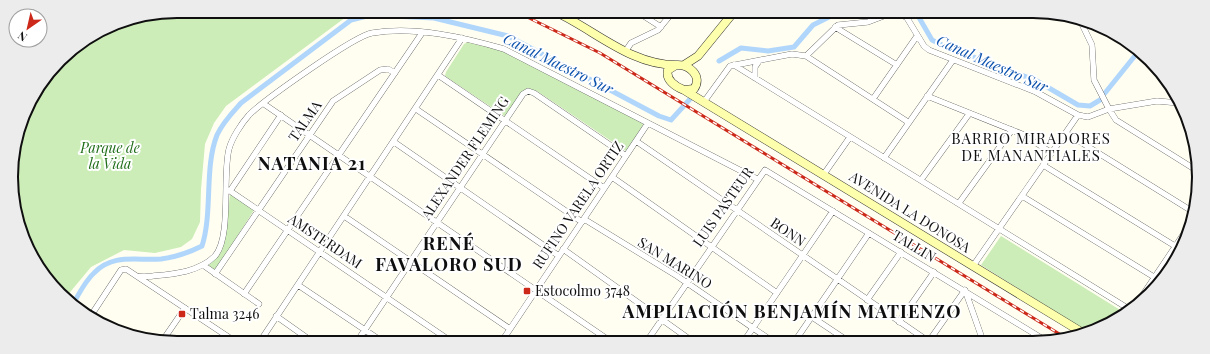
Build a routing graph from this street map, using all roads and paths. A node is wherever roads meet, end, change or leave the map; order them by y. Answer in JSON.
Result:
{"nodes":[{"id":1,"x":566,"y":18,"type":"edge"},
{"id":2,"x":647,"y":18,"type":"edge"},
{"id":3,"x":668,"y":18,"type":"edge"},
{"id":4,"x":730,"y":18,"type":"edge"},
{"id":5,"x":879,"y":18,"type":"edge"},
{"id":6,"x":907,"y":18,"type":"edge"},
{"id":7,"x":1083,"y":26,"type":"edge"},
{"id":8,"x":661,"y":27,"type":"junction"},
{"id":9,"x":835,"y":27,"type":"junction"},
{"id":10,"x":422,"y":32,"type":"junction"},
{"id":11,"x":917,"y":36,"type":"junction"},
{"id":12,"x":462,"y":38,"type":"junction"},
{"id":13,"x":705,"y":49,"type":"junction"},
{"id":14,"x":625,"y":52,"type":"junction"},
{"id":15,"x":806,"y":56,"type":"junction"},
{"id":16,"x":953,"y":60,"type":"junction"},
{"id":17,"x":646,"y":61,"type":"junction"},
{"id":18,"x":759,"y":61,"type":"junction"},
{"id":19,"x":680,"y":65,"type":"junction"},
{"id":20,"x":734,"y":65,"type":"junction"},
{"id":21,"x":897,"y":65,"type":"junction"},
{"id":22,"x":395,"y":73,"type":"junction"},
{"id":23,"x":438,"y":75,"type":"junction"},
{"id":24,"x":668,"y":76,"type":"junction"},
{"id":25,"x":755,"y":78,"type":"junction"},
{"id":26,"x":696,"y":79,"type":"junction"},
{"id":27,"x":684,"y":90,"type":"junction"},
{"id":28,"x":927,"y":96,"type":"junction"},
{"id":29,"x":706,"y":99,"type":"junction"},
{"id":30,"x":873,"y":99,"type":"junction"},
{"id":31,"x":1174,"y":102,"type":"edge"},
{"id":32,"x":264,"y":104,"type":"junction"},
{"id":33,"x":416,"y":109,"type":"junction"},
{"id":34,"x":1109,"y":109,"type":"junction"},
{"id":35,"x":723,"y":112,"type":"junction"},
{"id":36,"x":969,"y":114,"type":"junction"},
{"id":37,"x":1078,"y":115,"type":"junction"},
{"id":38,"x":281,"y":116,"type":"junction"},
{"id":39,"x":505,"y":121,"type":"junction"},
{"id":40,"x":908,"y":122,"type":"junction"},
{"id":41,"x":648,"y":123,"type":"junction"},
{"id":42,"x":1012,"y":130,"type":"junction"},
{"id":43,"x":1066,"y":133,"type":"junction"},
{"id":44,"x":310,"y":135,"type":"junction"},
{"id":45,"x":850,"y":137,"type":"junction"},
{"id":46,"x":636,"y":141,"type":"junction"},
{"id":47,"x":394,"y":142,"type":"junction"},
{"id":48,"x":1052,"y":153,"type":"junction"},
{"id":49,"x":483,"y":154,"type":"junction"},
{"id":50,"x":339,"y":155,"type":"junction"},
{"id":51,"x":626,"y":156,"type":"junction"},
{"id":52,"x":884,"y":158,"type":"junction"},
{"id":53,"x":1043,"y":165,"type":"junction"},
{"id":54,"x":1192,"y":168,"type":"edge"},
{"id":55,"x":767,"y":171,"type":"joint"},
{"id":56,"x":824,"y":174,"type":"junction"},
{"id":57,"x":370,"y":176,"type":"junction"},
{"id":58,"x":612,"y":177,"type":"junction"},
{"id":59,"x":757,"y":179,"type":"junction"},
{"id":60,"x":921,"y":180,"type":"junction"},
{"id":61,"x":460,"y":188,"type":"junction"},
{"id":62,"x":604,"y":188,"type":"junction"},
{"id":63,"x":228,"y":191,"type":"junction"},
{"id":64,"x":1022,"y":196,"type":"junction"},
{"id":65,"x":959,"y":203,"type":"junction"},
{"id":66,"x":258,"y":210,"type":"junction"},
{"id":67,"x":1189,"y":210,"type":"edge"},
{"id":68,"x":736,"y":211,"type":"junction"},
{"id":69,"x":833,"y":211,"type":"junction"},
{"id":70,"x":344,"y":216,"type":"junction"},
{"id":71,"x":583,"y":220,"type":"junction"},
{"id":72,"x":437,"y":222,"type":"junction"},
{"id":73,"x":1000,"y":228,"type":"junction"},
{"id":74,"x":288,"y":231,"type":"junction"},
{"id":75,"x":869,"y":233,"type":"junction"},
{"id":76,"x":1179,"y":240,"type":"edge"},
{"id":77,"x":711,"y":246,"type":"junction"},
{"id":78,"x":1175,"y":246,"type":"junction"},
{"id":79,"x":563,"y":250,"type":"junction"},
{"id":80,"x":320,"y":252,"type":"junction"},
{"id":81,"x":901,"y":252,"type":"junction"},
{"id":82,"x":559,"y":256,"type":"junction"},
{"id":83,"x":802,"y":256,"type":"junction"},
{"id":84,"x":411,"y":262,"type":"junction"},
{"id":85,"x":203,"y":265,"type":"junction"},
{"id":86,"x":973,"y":266,"type":"junction"},
{"id":87,"x":934,"y":272,"type":"junction"},
{"id":88,"x":214,"y":274,"type":"junction"},
{"id":89,"x":138,"y":277,"type":"junction"},
{"id":90,"x":1154,"y":277,"type":"junction"},
{"id":91,"x":837,"y":280,"type":"junction"},
{"id":92,"x":686,"y":283,"type":"junction"},
{"id":93,"x":298,"y":285,"type":"junction"},
{"id":94,"x":1148,"y":286,"type":"edge"},
{"id":95,"x":536,"y":289,"type":"junction"},
{"id":96,"x":964,"y":290,"type":"junction"},
{"id":97,"x":777,"y":292,"type":"junction"},
{"id":98,"x":244,"y":294,"type":"junction"},
{"id":99,"x":386,"y":298,"type":"junction"},
{"id":100,"x":867,"y":300,"type":"junction"},
{"id":101,"x":259,"y":304,"type":"dead end"},
{"id":102,"x":1125,"y":306,"type":"edge"},
{"id":103,"x":184,"y":308,"type":"junction"},
{"id":104,"x":94,"y":313,"type":"edge"},
{"id":105,"x":276,"y":316,"type":"junction"},
{"id":106,"x":812,"y":317,"type":"junction"},
{"id":107,"x":661,"y":320,"type":"junction"},
{"id":108,"x":899,"y":322,"type":"junction"},
{"id":109,"x":753,"y":328,"type":"junction"},
{"id":110,"x":510,"y":329,"type":"junction"},
{"id":111,"x":365,"y":330,"type":"junction"},
{"id":112,"x":1078,"y":330,"type":"edge"},
{"id":113,"x":166,"y":336,"type":"edge"},
{"id":114,"x":227,"y":336,"type":"edge"},
{"id":115,"x":264,"y":336,"type":"edge"},
{"id":116,"x":304,"y":336,"type":"edge"},
{"id":117,"x":361,"y":336,"type":"edge"},
{"id":118,"x":374,"y":336,"type":"edge"},
{"id":119,"x":443,"y":336,"type":"edge"},
{"id":120,"x":505,"y":336,"type":"edge"},
{"id":121,"x":603,"y":336,"type":"edge"},
{"id":122,"x":650,"y":336,"type":"edge"},
{"id":123,"x":685,"y":336,"type":"edge"},
{"id":124,"x":747,"y":336,"type":"edge"},
{"id":125,"x":765,"y":336,"type":"edge"},
{"id":126,"x":799,"y":336,"type":"edge"},
{"id":127,"x":840,"y":336,"type":"edge"},
{"id":128,"x":921,"y":336,"type":"edge"},
{"id":129,"x":932,"y":336,"type":"edge"},
{"id":130,"x":981,"y":336,"type":"edge"},
{"id":131,"x":1038,"y":336,"type":"edge"}],
"edges":[{"from":1,"to":14,"type":"main road"},
{"from":2,"to":8,"type":"street"},
{"from":3,"to":8,"type":"street"},
{"from":4,"to":13,"type":"main road"},
{"from":5,"to":9,"type":"street"},
{"from":6,"to":11,"type":"street"},
{"from":7,"to":34,"type":"street"},
{"from":8,"to":14,"type":"street"},
{"from":9,"to":15,"type":"street"},
{"from":9,"to":21,"type":"street"},
{"from":10,"to":12,"type":"street"},
{"from":10,"to":22,"type":"street"},
{"from":10,"to":32,"type":"street"},
{"from":11,"to":16,"type":"street"},
{"from":11,"to":21,"type":"street"},
{"from":12,"to":23,"type":"street"},
{"from":12,"to":41,"type":"street"},
{"from":13,"to":19,"type":"main road"},
{"from":13,"to":26,"type":"main road"},
{"from":14,"to":17,"type":"main road"},
{"from":15,"to":18,"type":"street"},
{"from":15,"to":30,"type":"street"},
{"from":16,"to":28,"type":"street"},
{"from":16,"to":37,"type":"street"},
{"from":17,"to":19,"type":"main road"},
{"from":17,"to":24,"type":"main road"},
{"from":18,"to":20,"type":"street"},
{"from":18,"to":25,"type":"street"},
{"from":19,"to":24,"type":"main road"},
{"from":19,"to":26,"type":"main road"},
{"from":20,"to":25,"type":"street"},
{"from":20,"to":29,"type":"street"},
{"from":21,"to":30,"type":"street"},
{"from":22,"to":44,"type":"street","name":"TALMA"},
{"from":22,"to":50,"type":"street"},
{"from":23,"to":33,"type":"street"},
{"from":23,"to":39,"type":"street"},
{"from":24,"to":27,"type":"main road"},
{"from":25,"to":45,"type":"street"},
{"from":26,"to":27,"type":"main road"},
{"from":26,"to":29,"type":"main road","name":"AVENIDA LA DONOSA"},
{"from":27,"to":35,"type":"main road","name":"AVENIDA LA DONOSA"},
{"from":28,"to":36,"type":"street"},
{"from":28,"to":40,"type":"street"},
{"from":29,"to":35,"type":"main road","name":"AVENIDA LA DONOSA"},
{"from":30,"to":40,"type":"street"},
{"from":31,"to":34,"type":"street"},
{"from":32,"to":38,"type":"street"},
{"from":32,"to":63,"type":"street"},
{"from":33,"to":47,"type":"street"},
{"from":33,"to":49,"type":"street","name":"SAN MARINO"},
{"from":34,"to":37,"type":"street"},
{"from":34,"to":54,"type":"street"},
{"from":35,"to":56,"type":"main road","name":"AVENIDA LA DONOSA"},
{"from":36,"to":42,"type":"street"},
{"from":36,"to":60,"type":"street"},
{"from":37,"to":43,"type":"street"},
{"from":38,"to":44,"type":"street"},
{"from":38,"to":63,"type":"street"},
{"from":39,"to":49,"type":"street","name":"ALEXANDER FLEMING"},
{"from":39,"to":51,"type":"street","name":"ALEXANDER FLEMING"},
{"from":39,"to":62,"type":"street"},
{"from":40,"to":52,"type":"street"},
{"from":41,"to":46,"type":"street","name":"RUFINO VARELA ORTIZ"},
{"from":41,"to":59,"type":"street"},
{"from":42,"to":48,"type":"street"},
{"from":42,"to":65,"type":"street"},
{"from":43,"to":48,"type":"street"},
{"from":43,"to":67,"type":"street"},
{"from":44,"to":50,"type":"street"},
{"from":44,"to":66,"type":"street","name":"TALMA"},
{"from":45,"to":52,"type":"street"},
{"from":45,"to":56,"type":"street"},
{"from":46,"to":51,"type":"street","name":"RUFINO VARELA ORTIZ"},
{"from":46,"to":68,"type":"street","name":"BONN"},
{"from":47,"to":57,"type":"street"},
{"from":47,"to":61,"type":"street"},
{"from":48,"to":53,"type":"street"},
{"from":49,"to":61,"type":"street","name":"ALEXANDER FLEMING"},
{"from":49,"to":71,"type":"street","name":"SAN MARINO"},
{"from":50,"to":57,"type":"street"},
{"from":50,"to":74,"type":"street"},
{"from":51,"to":58,"type":"street","name":"RUFINO VARELA ORTIZ"},
{"from":52,"to":60,"type":"street"},
{"from":53,"to":64,"type":"street"},
{"from":53,"to":78,"type":"street"},
{"from":55,"to":59,"type":"street","name":"LUIS PASTEUR"},
{"from":55,"to":69,"type":"street","name":"TALLIN"},
{"from":56,"to":86,"type":"main road","name":"AVENIDA LA DONOSA"},
{"from":57,"to":70,"type":"street"},
{"from":57,"to":72,"type":"street"},
{"from":58,"to":62,"type":"street","name":"RUFINO VARELA ORTIZ"},
{"from":58,"to":77,"type":"street"},
{"from":59,"to":68,"type":"street","name":"LUIS PASTEUR"},
{"from":60,"to":65,"type":"street"},
{"from":61,"to":72,"type":"street","name":"ALEXANDER FLEMING"},
{"from":61,"to":82,"type":"street"},
{"from":62,"to":71,"type":"street","name":"RUFINO VARELA ORTIZ"},
{"from":63,"to":66,"type":"street","name":"AMSTERDAM"},
{"from":63,"to":85,"type":"street"},
{"from":64,"to":73,"type":"street"},
{"from":64,"to":90,"type":"street"},
{"from":65,"to":73,"type":"street"},
{"from":66,"to":74,"type":"street","name":"AMSTERDAM"},
{"from":66,"to":88,"type":"street","name":"TALMA"},
{"from":68,"to":77,"type":"street","name":"LUIS PASTEUR"},
{"from":68,"to":83,"type":"street","name":"BONN"},
{"from":69,"to":75,"type":"street","name":"TALLIN"},
{"from":69,"to":83,"type":"street"},
{"from":70,"to":80,"type":"street"},
{"from":70,"to":84,"type":"street"},
{"from":71,"to":79,"type":"street","name":"RUFINO VARELA ORTIZ"},
{"from":71,"to":92,"type":"street","name":"SAN MARINO"},
{"from":72,"to":84,"type":"street","name":"ALEXANDER FLEMING"},
{"from":72,"to":95,"type":"street"},
{"from":73,"to":86,"type":"street"},
{"from":73,"to":102,"type":"street"},
{"from":74,"to":80,"type":"street","name":"AMSTERDAM"},
{"from":74,"to":98,"type":"street"},
{"from":75,"to":81,"type":"street","name":"TALLIN"},
{"from":75,"to":91,"type":"street"},
{"from":76,"to":78,"type":"street"},
{"from":77,"to":92,"type":"street","name":"LUIS PASTEUR"},
{"from":77,"to":97,"type":"street"},
{"from":78,"to":90,"type":"street"},
{"from":79,"to":82,"type":"street","name":"RUFINO VARELA ORTIZ"},
{"from":79,"to":107,"type":"street"},
{"from":80,"to":93,"type":"street"},
{"from":80,"to":99,"type":"street","name":"AMSTERDAM"},
{"from":81,"to":87,"type":"street","name":"TALLIN"},
{"from":81,"to":100,"type":"street"},
{"from":82,"to":95,"type":"street","name":"RUFINO VARELA ORTIZ"},
{"from":83,"to":91,"type":"street","name":"BONN"},
{"from":83,"to":97,"type":"street"},
{"from":84,"to":99,"type":"street","name":"ALEXANDER FLEMING"},
{"from":84,"to":110,"type":"street"},
{"from":85,"to":88,"type":"street"},
{"from":85,"to":89,"type":"street"},
{"from":86,"to":112,"type":"main road","name":"AVENIDA LA DONOSA"},
{"from":87,"to":96,"type":"street","name":"TALLIN"},
{"from":87,"to":108,"type":"street"},
{"from":88,"to":98,"type":"street"},
{"from":89,"to":103,"type":"street"},
{"from":89,"to":104,"type":"street"},
{"from":90,"to":94,"type":"street"},
{"from":91,"to":100,"type":"street","name":"BONN"},
{"from":91,"to":106,"type":"street"},
{"from":92,"to":107,"type":"street","name":"LUIS PASTEUR"},
{"from":92,"to":109,"type":"street","name":"SAN MARINO"},
{"from":93,"to":105,"type":"street"},
{"from":93,"to":111,"type":"street"},
{"from":95,"to":110,"type":"street","name":"RUFINO VARELA ORTIZ"},
{"from":95,"to":121,"type":"street"},
{"from":96,"to":129,"type":"street"},
{"from":96,"to":130,"type":"street"},
{"from":96,"to":131,"type":"street","name":"TALLIN"},
{"from":97,"to":109,"type":"street"},
{"from":98,"to":101,"type":"street"},
{"from":99,"to":111,"type":"street","name":"ALEXANDER FLEMING"},
{"from":99,"to":119,"type":"street","name":"AMSTERDAM"},
{"from":100,"to":108,"type":"street","name":"BONN"},
{"from":103,"to":113,"type":"street"},
{"from":103,"to":114,"type":"street"},
{"from":105,"to":115,"type":"street"},
{"from":105,"to":116,"type":"street"},
{"from":106,"to":126,"type":"street"},
{"from":106,"to":127,"type":"street"},
{"from":107,"to":122,"type":"street","name":"LUIS PASTEUR"},
{"from":107,"to":123,"type":"street"},
{"from":108,"to":128,"type":"street","name":"BONN"},
{"from":109,"to":124,"type":"street"},
{"from":109,"to":125,"type":"street","name":"SAN MARINO"},
{"from":110,"to":120,"type":"street","name":"RUFINO VARELA ORTIZ"},
{"from":111,"to":117,"type":"street","name":"ALEXANDER FLEMING"},
{"from":111,"to":118,"type":"street"}]}
